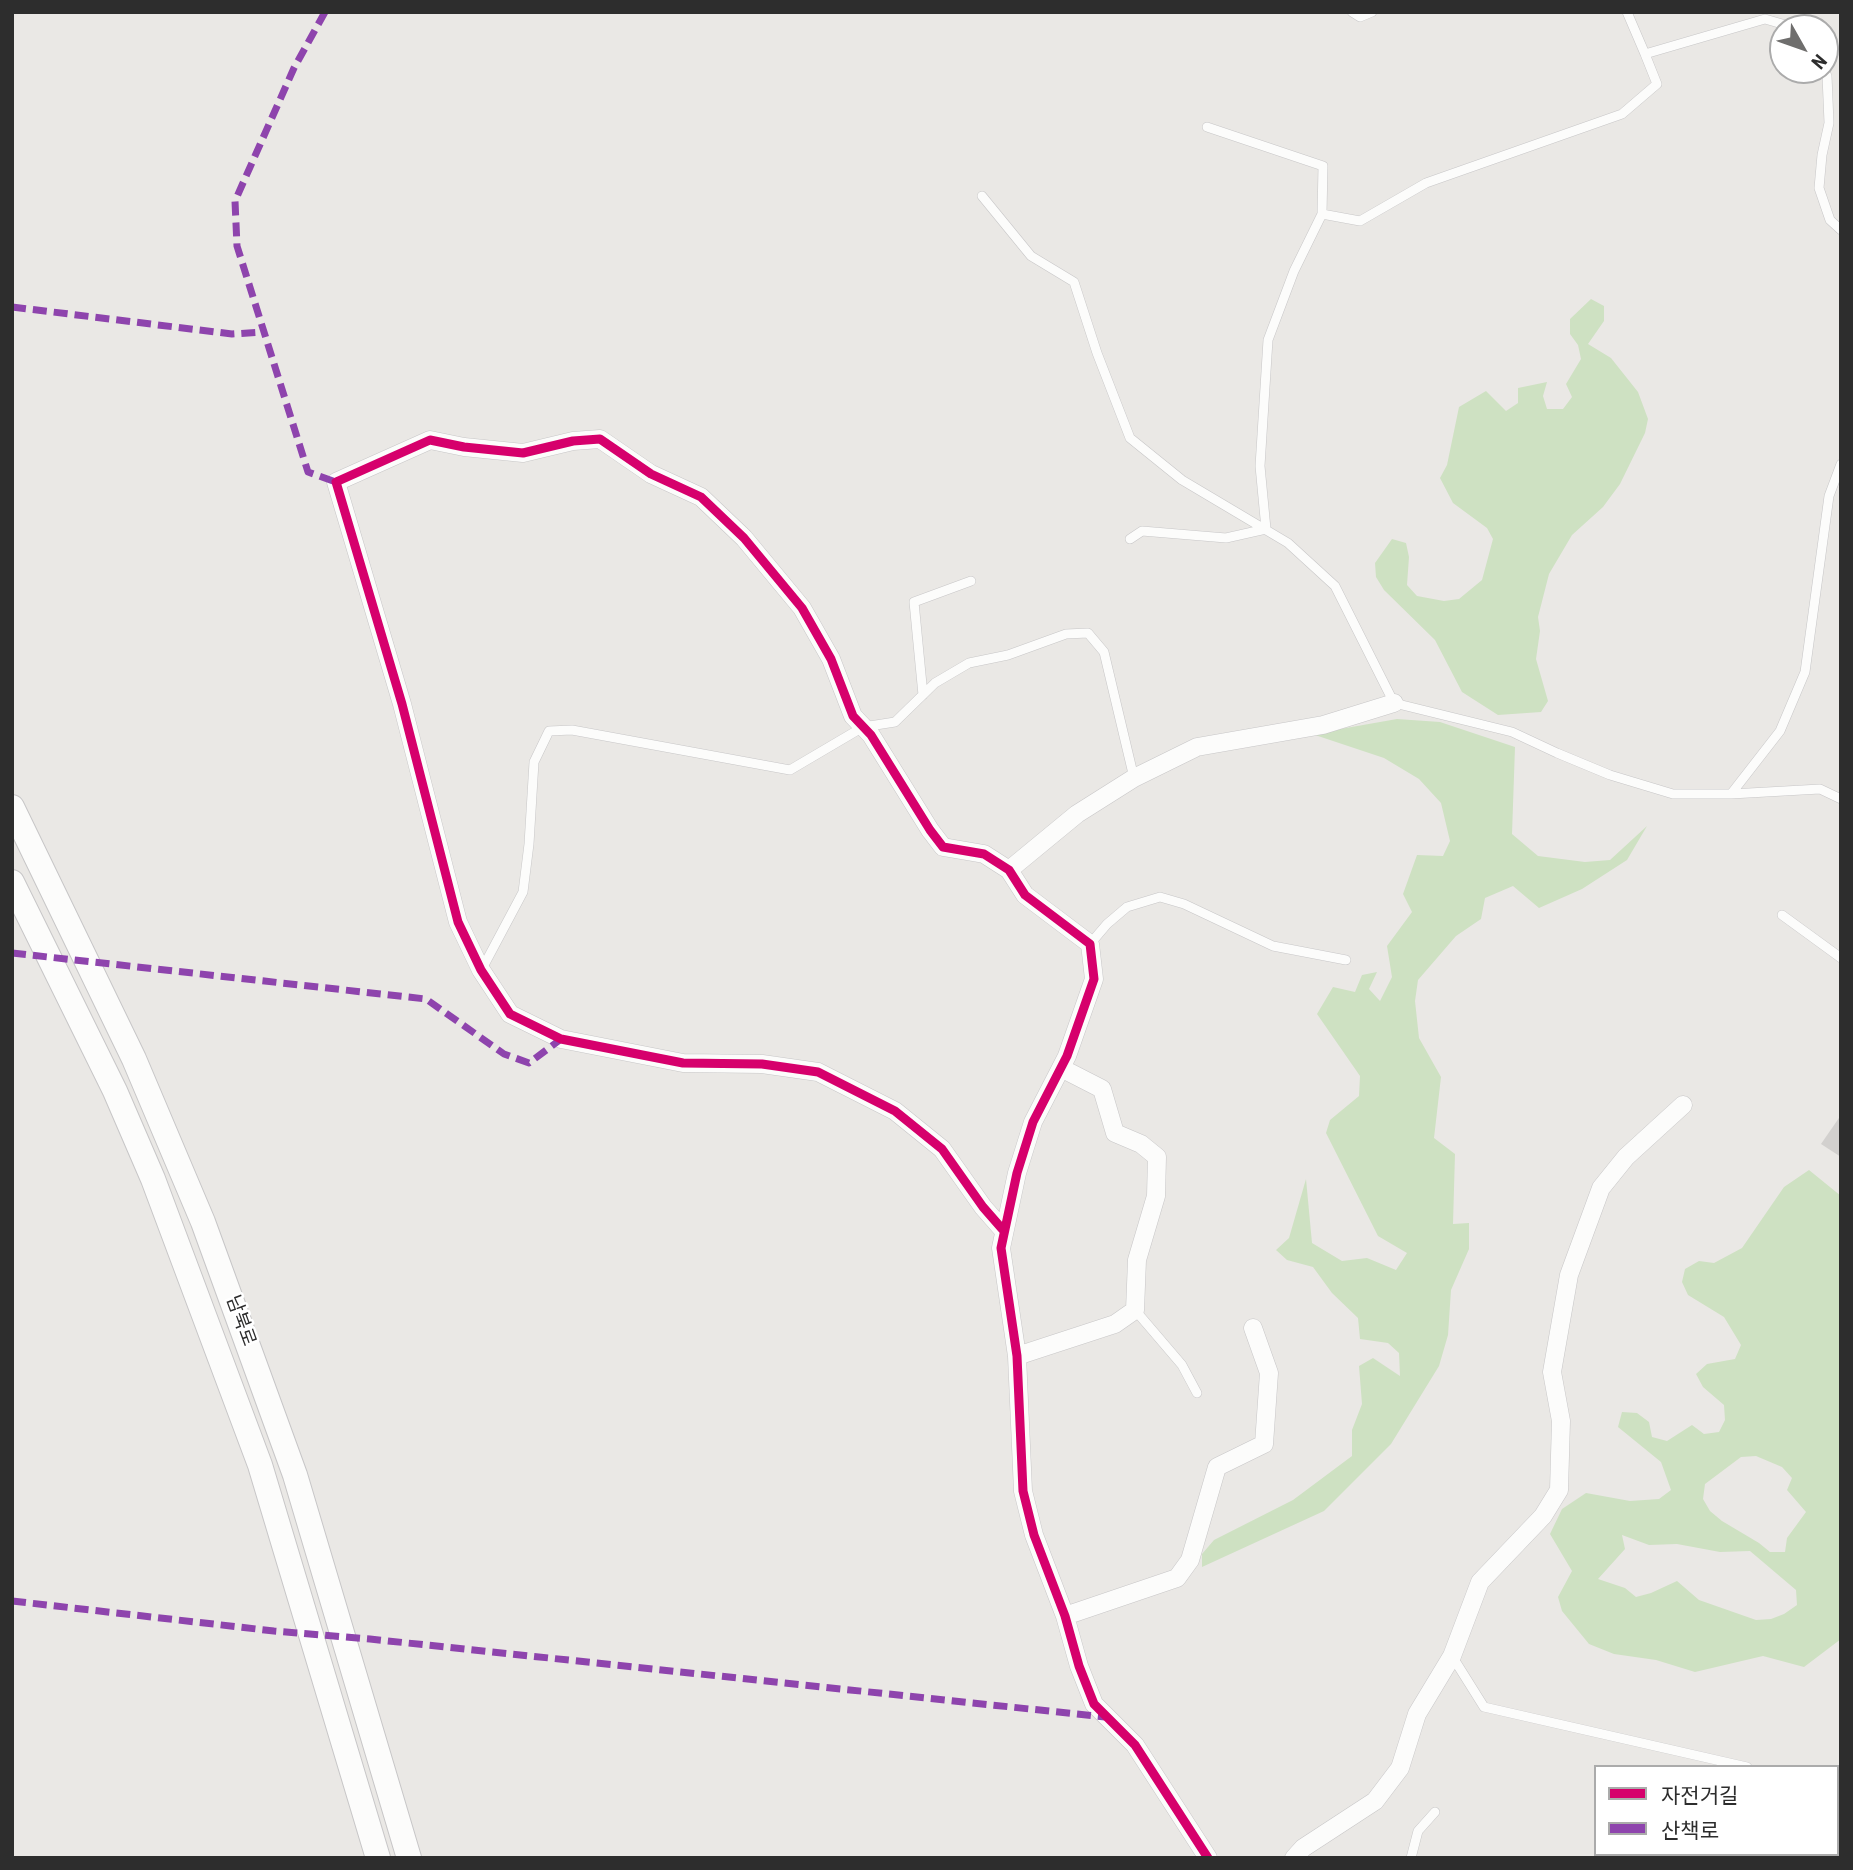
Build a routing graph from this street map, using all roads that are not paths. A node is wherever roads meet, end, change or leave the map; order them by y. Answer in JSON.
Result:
{"nodes":[{"id":1,"x":1352,"y":12,"type":"edge"},
{"id":2,"x":1372,"y":12,"type":"edge"},
{"id":3,"x":1628,"y":12,"type":"edge"},
{"id":4,"x":1769,"y":20,"type":"edge"},
{"id":5,"x":1645,"y":54,"type":"junction"},
{"id":6,"x":1827,"y":84,"type":"edge"},
{"id":7,"x":1207,"y":127,"type":"dead end"},
{"id":8,"x":982,"y":196,"type":"dead end"},
{"id":9,"x":1322,"y":214,"type":"junction"},
{"id":10,"x":1841,"y":230,"type":"edge"},
{"id":11,"x":1841,"y":464,"type":"edge"},
{"id":12,"x":1266,"y":529,"type":"junction"},
{"id":13,"x":1130,"y":539,"type":"dead end"},
{"id":14,"x":971,"y":581,"type":"dead end"},
{"id":15,"x":923,"y":695,"type":"junction"},
{"id":16,"x":1394,"y":703,"type":"junction"},
{"id":17,"x":863,"y":727,"type":"junction"},
{"id":18,"x":1134,"y":778,"type":"junction"},
{"id":19,"x":1731,"y":794,"type":"junction"},
{"id":20,"x":1841,"y":799,"type":"edge"},
{"id":21,"x":12,"y":807,"type":"edge"},
{"id":22,"x":1009,"y":870,"type":"junction"},
{"id":23,"x":12,"y":882,"type":"edge"},
{"id":24,"x":1782,"y":915,"type":"dead end"},
{"id":25,"x":1090,"y":944,"type":"junction"},
{"id":26,"x":1841,"y":958,"type":"edge"},
{"id":27,"x":1346,"y":960,"type":"dead end"},
{"id":28,"x":481,"y":970,"type":"junction"},
{"id":29,"x":1060,"y":1068,"type":"junction"},
{"id":30,"x":1683,"y":1105,"type":"dead end"},
{"id":31,"x":1004,"y":1231,"type":"junction"},
{"id":32,"x":1135,"y":1310,"type":"junction"},
{"id":33,"x":1253,"y":1328,"type":"dead end"},
{"id":34,"x":1017,"y":1356,"type":"junction"},
{"id":35,"x":1197,"y":1392,"type":"dead end"},
{"id":36,"x":1065,"y":1616,"type":"junction"},
{"id":37,"x":1452,"y":1656,"type":"junction"},
{"id":38,"x":1738,"y":1765,"type":"edge"},
{"id":39,"x":1435,"y":1812,"type":"dead end"},
{"id":40,"x":378,"y":1858,"type":"edge"},
{"id":41,"x":409,"y":1858,"type":"edge"},
{"id":42,"x":1208,"y":1858,"type":"edge"},
{"id":43,"x":1294,"y":1858,"type":"edge"},
{"id":44,"x":1411,"y":1858,"type":"edge"}],
"edges":[{"from":1,"to":2,"type":"lane"},
{"from":3,"to":5,"type":"lane"},
{"from":4,"to":5,"type":"lane"},
{"from":5,"to":9,"type":"lane"},
{"from":6,"to":10,"type":"lane"},
{"from":7,"to":9,"type":"lane"},
{"from":8,"to":12,"type":"lane"},
{"from":9,"to":12,"type":"lane"},
{"from":11,"to":19,"type":"lane"},
{"from":12,"to":13,"type":"lane"},
{"from":12,"to":16,"type":"lane"},
{"from":14,"to":15,"type":"lane"},
{"from":15,"to":17,"type":"lane"},
{"from":15,"to":18,"type":"lane"},
{"from":16,"to":18,"type":"street"},
{"from":16,"to":19,"type":"lane"},
{"from":17,"to":22,"type":"street"},
{"from":17,"to":28,"type":"lane"},
{"from":17,"to":28,"type":"street"},
{"from":18,"to":22,"type":"street"},
{"from":19,"to":20,"type":"lane"},
{"from":21,"to":41,"type":"main road","name":"남북로"},
{"from":22,"to":25,"type":"street"},
{"from":23,"to":40,"type":"main road","name":"남북로"},
{"from":24,"to":26,"type":"lane"},
{"from":25,"to":27,"type":"lane"},
{"from":25,"to":29,"type":"street"},
{"from":28,"to":31,"type":"street"},
{"from":29,"to":31,"type":"street"},
{"from":29,"to":32,"type":"street"},
{"from":30,"to":37,"type":"street"},
{"from":31,"to":34,"type":"street"},
{"from":32,"to":34,"type":"street"},
{"from":32,"to":35,"type":"lane"},
{"from":33,"to":36,"type":"street"},
{"from":34,"to":36,"type":"street"},
{"from":36,"to":42,"type":"street"},
{"from":37,"to":38,"type":"lane"},
{"from":37,"to":43,"type":"street"},
{"from":39,"to":44,"type":"lane"}]}
